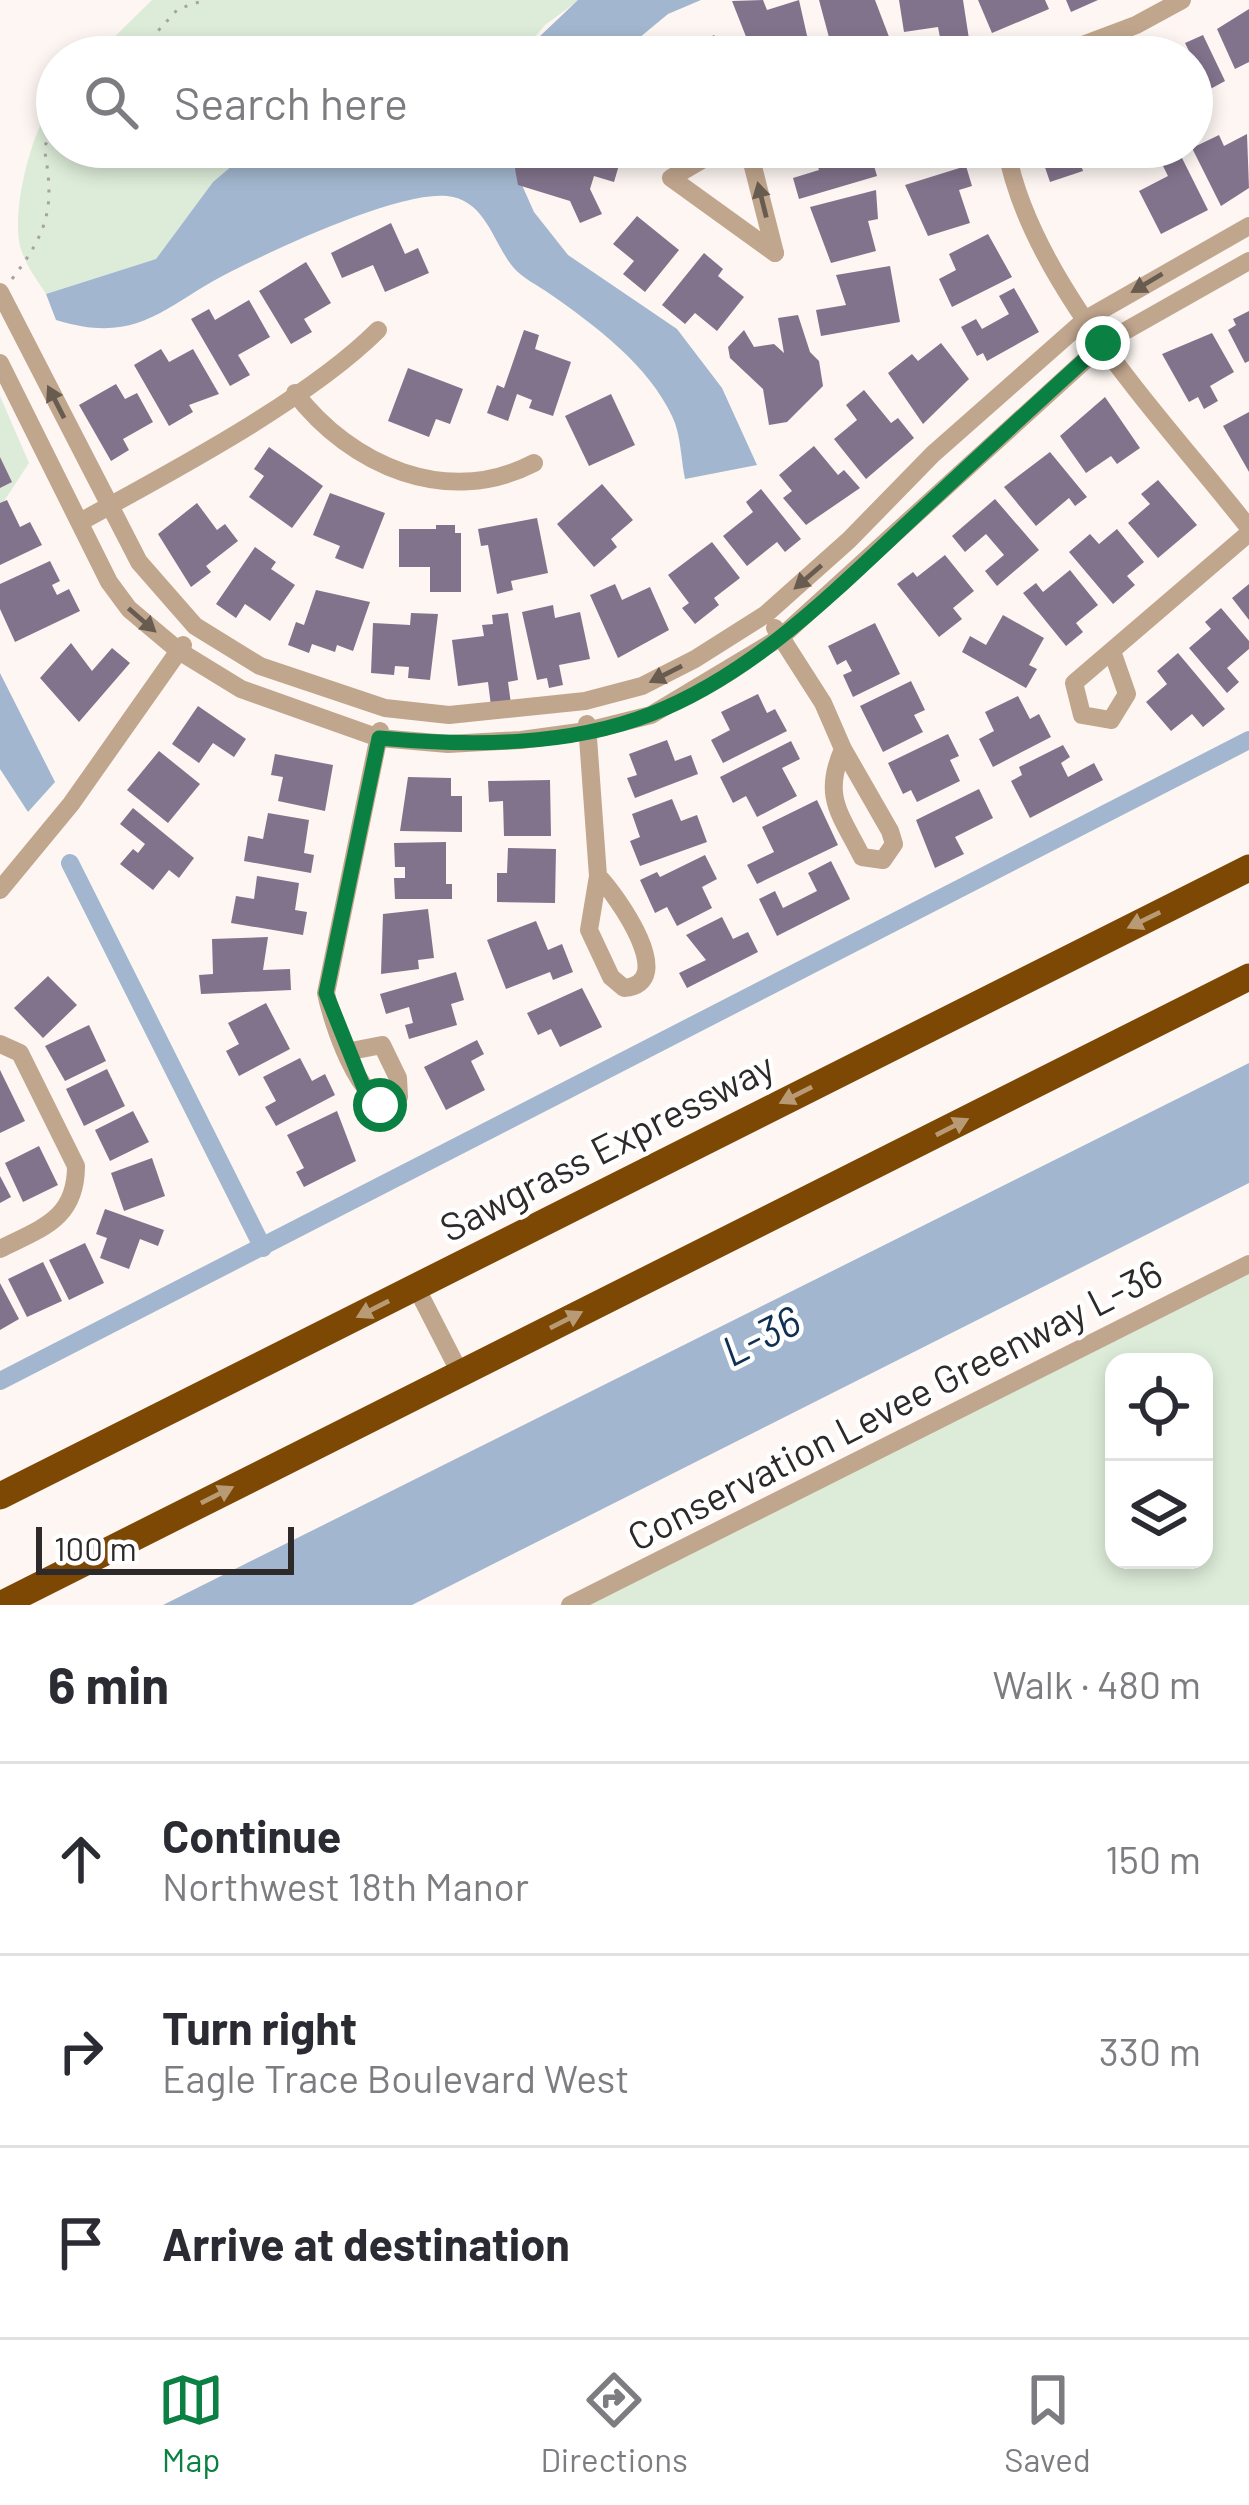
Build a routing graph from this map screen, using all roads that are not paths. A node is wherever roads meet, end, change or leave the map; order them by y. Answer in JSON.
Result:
{"nodes":[{"id":1,"x":1182,"y":0,"type":"edge"},
{"id":2,"x":1107,"y":36,"type":"edge"},
{"id":3,"x":687,"y":168,"type":"edge"},
{"id":4,"x":753,"y":168,"type":"edge"},
{"id":5,"x":1012,"y":168,"type":"edge"},
{"id":6,"x":1249,"y":226,"type":"edge"},
{"id":7,"x":1249,"y":261,"type":"edge"},
{"id":8,"x":0,"y":293,"type":"edge"},
{"id":9,"x":1086,"y":320,"type":"junction"},
{"id":10,"x":378,"y":330,"type":"dead end"},
{"id":11,"x":1103,"y":343,"type":"junction"},
{"id":12,"x":0,"y":363,"type":"edge"},
{"id":13,"x":295,"y":393,"type":"junction"},
{"id":14,"x":534,"y":464,"type":"dead end"},
{"id":15,"x":109,"y":506,"type":"junction"},
{"id":16,"x":80,"y":522,"type":"junction"},
{"id":17,"x":1249,"y":531,"type":"edge"},
{"id":18,"x":766,"y":614,"type":"junction"},
{"id":19,"x":195,"y":626,"type":"junction"},
{"id":20,"x":781,"y":637,"type":"junction"},
{"id":21,"x":179,"y":651,"type":"junction"},
{"id":22,"x":1113,"y":654,"type":"dead end"},
{"id":23,"x":585,"y":701,"type":"junction"},
{"id":24,"x":385,"y":708,"type":"junction"},
{"id":25,"x":587,"y":731,"type":"junction"},
{"id":26,"x":379,"y":738,"type":"junction"},
{"id":27,"x":844,"y":749,"type":"junction"},
{"id":28,"x":1249,"y":868,"type":"edge"},
{"id":29,"x":598,"y":876,"type":"junction"},
{"id":30,"x":0,"y":890,"type":"edge"},
{"id":31,"x":1249,"y":977,"type":"edge"},
{"id":32,"x":2,"y":1044,"type":"edge"},
{"id":33,"x":346,"y":1052,"type":"dead end"},
{"id":34,"x":0,"y":1249,"type":"edge"},
{"id":35,"x":1249,"y":1264,"type":"edge"},
{"id":36,"x":416,"y":1287,"type":"junction"},
{"id":37,"x":460,"y":1373,"type":"junction"},
{"id":38,"x":0,"y":1496,"type":"edge"},
{"id":39,"x":0,"y":1604,"type":"edge"},
{"id":40,"x":570,"y":1605,"type":"edge"}],
"edges":[{"from":1,"to":2,"type":"street"},
{"from":3,"to":4,"type":"street","one_way":true},
{"from":5,"to":9,"type":"street"},
{"from":6,"to":9,"type":"street","one_way":true},
{"from":7,"to":11,"type":"street"},
{"from":15,"to":8,"type":"street","one_way":true},
{"from":9,"to":11,"type":"street"},
{"from":9,"to":18,"type":"street","one_way":true},
{"from":10,"to":13,"type":"street"},
{"from":11,"to":17,"type":"street"},
{"from":11,"to":20,"type":"street"},
{"from":12,"to":16,"type":"street"},
{"from":13,"to":14,"type":"street"},
{"from":13,"to":15,"type":"street"},
{"from":15,"to":16,"type":"street"},
{"from":15,"to":19,"type":"street"},
{"from":16,"to":21,"type":"street","one_way":true},
{"from":17,"to":22,"type":"street"},
{"from":18,"to":20,"type":"street"},
{"from":18,"to":23,"type":"street","one_way":true},
{"from":19,"to":21,"type":"street"},
{"from":19,"to":24,"type":"street"},
{"from":20,"to":25,"type":"street"},
{"from":20,"to":27,"type":"street"},
{"from":21,"to":26,"type":"street"},
{"from":21,"to":30,"type":"street"},
{"from":23,"to":24,"type":"street"},
{"from":23,"to":25,"type":"street"},
{"from":24,"to":26,"type":"street"},
{"from":25,"to":26,"type":"street"},
{"from":25,"to":29,"type":"street"},
{"from":26,"to":33,"type":"street"},
{"from":27,"to":27,"type":"street"},
{"from":28,"to":36,"type":"highway","name":"Sawgrass Expressway","one_way":true},
{"from":29,"to":29,"type":"street"},
{"from":37,"to":31,"type":"highway","one_way":true},
{"from":32,"to":34,"type":"street"},
{"from":35,"to":40,"type":"street","name":"Conservation Levee Greenway L-36"},
{"from":36,"to":37,"type":"street"},
{"from":36,"to":38,"type":"highway","name":"Sawgrass Expressway","one_way":true},
{"from":39,"to":37,"type":"highway","one_way":true}]}
